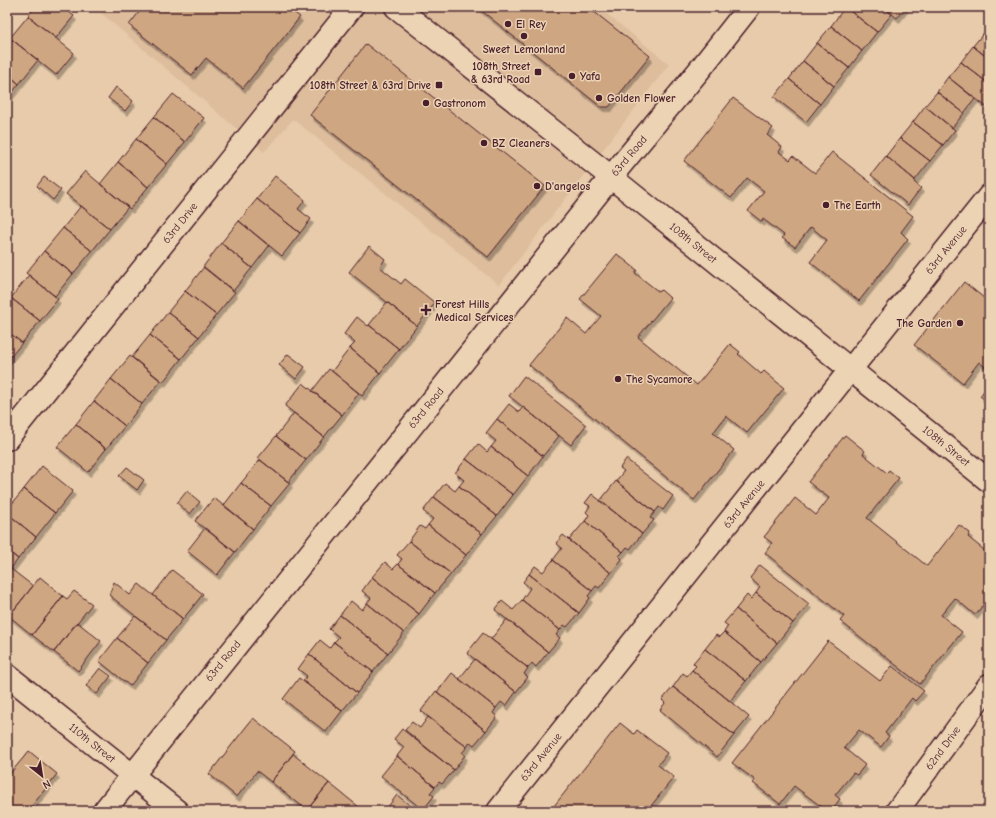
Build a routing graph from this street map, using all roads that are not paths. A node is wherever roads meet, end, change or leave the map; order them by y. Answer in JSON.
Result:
{"nodes":[{"id":1,"x":352,"y":7,"type":"edge"},
{"id":2,"x":396,"y":7,"type":"edge"},
{"id":3,"x":749,"y":7,"type":"edge"},
{"id":4,"x":611,"y":177,"type":"junction"},
{"id":5,"x":989,"y":196,"type":"edge"},
{"id":6,"x":851,"y":369,"type":"junction"},
{"id":7,"x":7,"y":439,"type":"edge"},
{"id":8,"x":989,"y":481,"type":"edge"},
{"id":9,"x":7,"y":675,"type":"edge"},
{"id":10,"x":989,"y":685,"type":"edge"},
{"id":11,"x":132,"y":775,"type":"junction"},
{"id":12,"x":104,"y":811,"type":"edge"},
{"id":13,"x":177,"y":811,"type":"edge"},
{"id":14,"x":498,"y":811,"type":"edge"},
{"id":15,"x":897,"y":811,"type":"edge"}],
"edges":[{"from":1,"to":7,"type":"street","name":"63rd Drive"},
{"from":2,"to":4,"type":"street","name":"108th Street"},
{"from":3,"to":4,"type":"street","name":"63rd Road"},
{"from":4,"to":6,"type":"street","name":"108th Street"},
{"from":4,"to":11,"type":"street","name":"63rd Road"},
{"from":5,"to":6,"type":"street","name":"63rd Avenue"},
{"from":6,"to":8,"type":"street","name":"108th Street"},
{"from":6,"to":14,"type":"street","name":"63rd Avenue"},
{"from":9,"to":11,"type":"street","name":"110th Street"},
{"from":10,"to":15,"type":"street","name":"62nd Drive"},
{"from":11,"to":12,"type":"street","name":"63rd Road"},
{"from":11,"to":13,"type":"street","name":"110th Street"}]}
